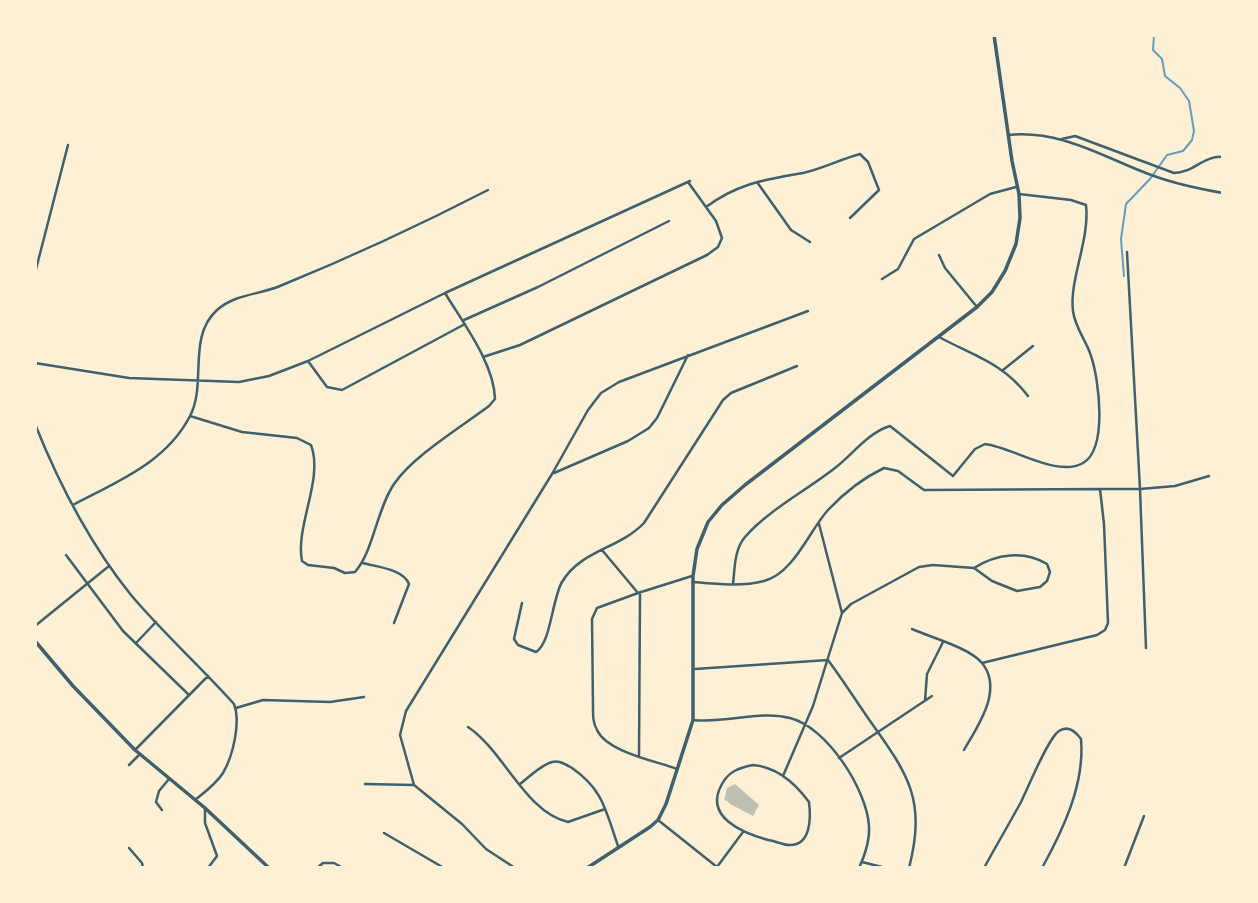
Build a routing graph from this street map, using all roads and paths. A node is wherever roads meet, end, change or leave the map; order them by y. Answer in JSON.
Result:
{"nodes":[{"id":1,"x":994,"y":35,"type":"edge"},
{"id":2,"x":1008,"y":135,"type":"junction"},
{"id":3,"x":1062,"y":139,"type":"junction"},
{"id":4,"x":68,"y":145,"type":"dead end"},
{"id":5,"x":1223,"y":157,"type":"edge"},
{"id":6,"x":757,"y":181,"type":"junction"},
{"id":7,"x":1018,"y":187,"type":"junction"},
{"id":8,"x":488,"y":190,"type":"dead end"},
{"id":9,"x":1223,"y":193,"type":"edge"},
{"id":10,"x":1019,"y":194,"type":"junction"},
{"id":11,"x":706,"y":207,"type":"junction"},
{"id":12,"x":850,"y":218,"type":"dead end"},
{"id":13,"x":669,"y":221,"type":"dead end"},
{"id":14,"x":810,"y":242,"type":"dead end"},
{"id":15,"x":1127,"y":252,"type":"dead end"},
{"id":16,"x":939,"y":254,"type":"dead end"},
{"id":17,"x":35,"y":273,"type":"edge"},
{"id":18,"x":882,"y":279,"type":"dead end"},
{"id":19,"x":445,"y":293,"type":"junction"},
{"id":20,"x":977,"y":307,"type":"junction"},
{"id":21,"x":808,"y":311,"type":"dead end"},
{"id":22,"x":464,"y":322,"type":"junction"},
{"id":23,"x":939,"y":336,"type":"junction"},
{"id":24,"x":1033,"y":346,"type":"dead end"},
{"id":25,"x":688,"y":355,"type":"junction"},
{"id":26,"x":482,"y":357,"type":"junction"},
{"id":27,"x":308,"y":361,"type":"junction"},
{"id":28,"x":35,"y":363,"type":"edge"},
{"id":29,"x":797,"y":366,"type":"dead end"},
{"id":30,"x":1003,"y":370,"type":"junction"},
{"id":31,"x":198,"y":381,"type":"junction"},
{"id":32,"x":1028,"y":396,"type":"dead end"},
{"id":33,"x":190,"y":416,"type":"junction"},
{"id":34,"x":35,"y":424,"type":"edge"},
{"id":35,"x":552,"y":474,"type":"junction"},
{"id":36,"x":1209,"y":477,"type":"dead end"},
{"id":37,"x":1100,"y":489,"type":"junction"},
{"id":38,"x":1140,"y":489,"type":"junction"},
{"id":39,"x":73,"y":505,"type":"junction"},
{"id":40,"x":819,"y":523,"type":"junction"},
{"id":41,"x":602,"y":550,"type":"junction"},
{"id":42,"x":66,"y":555,"type":"dead end"},
{"id":43,"x":363,"y":563,"type":"junction"},
{"id":44,"x":109,"y":566,"type":"junction"},
{"id":45,"x":974,"y":568,"type":"junction"},
{"id":46,"x":693,"y":576,"type":"junction"},
{"id":47,"x":693,"y":582,"type":"junction"},
{"id":48,"x":87,"y":584,"type":"junction"},
{"id":49,"x":733,"y":584,"type":"junction"},
{"id":50,"x":639,"y":592,"type":"junction"},
{"id":51,"x":522,"y":603,"type":"dead end"},
{"id":52,"x":842,"y":613,"type":"junction"},
{"id":53,"x":156,"y":622,"type":"junction"},
{"id":54,"x":394,"y":623,"type":"dead end"},
{"id":55,"x":35,"y":626,"type":"edge"},
{"id":56,"x":912,"y":629,"type":"dead end"},
{"id":57,"x":35,"y":641,"type":"edge"},
{"id":58,"x":943,"y":642,"type":"junction"},
{"id":59,"x":135,"y":643,"type":"junction"},
{"id":60,"x":1146,"y":648,"type":"dead end"},
{"id":61,"x":828,"y":660,"type":"junction"},
{"id":62,"x":982,"y":663,"type":"junction"},
{"id":63,"x":695,"y":669,"type":"junction"},
{"id":64,"x":208,"y":676,"type":"junction"},
{"id":65,"x":189,"y":695,"type":"junction"},
{"id":66,"x":932,"y":696,"type":"dead end"},
{"id":67,"x":364,"y":697,"type":"dead end"},
{"id":68,"x":925,"y":701,"type":"junction"},
{"id":69,"x":236,"y":708,"type":"junction"},
{"id":70,"x":693,"y":720,"type":"junction"},
{"id":71,"x":806,"y":725,"type":"junction"},
{"id":72,"x":468,"y":727,"type":"dead end"},
{"id":73,"x":878,"y":732,"type":"junction"},
{"id":74,"x":135,"y":750,"type":"junction"},
{"id":75,"x":964,"y":750,"type":"dead end"},
{"id":76,"x":140,"y":754,"type":"junction"},
{"id":77,"x":639,"y":755,"type":"junction"},
{"id":78,"x":839,"y":758,"type":"junction"},
{"id":79,"x":129,"y":765,"type":"dead end"},
{"id":80,"x":677,"y":769,"type":"junction"},
{"id":81,"x":783,"y":776,"type":"junction"},
{"id":82,"x":169,"y":779,"type":"junction"},
{"id":83,"x":520,"y":783,"type":"junction"},
{"id":84,"x":365,"y":784,"type":"dead end"},
{"id":85,"x":414,"y":785,"type":"junction"},
{"id":86,"x":195,"y":800,"type":"junction"},
{"id":87,"x":205,"y":808,"type":"junction"},
{"id":88,"x":605,"y":809,"type":"junction"},
{"id":89,"x":162,"y":810,"type":"dead end"},
{"id":90,"x":1144,"y":816,"type":"dead end"},
{"id":91,"x":658,"y":820,"type":"junction"},
{"id":92,"x":743,"y":832,"type":"junction"},
{"id":93,"x":384,"y":833,"type":"dead end"},
{"id":94,"x":129,"y":848,"type":"dead end"},
{"id":95,"x":619,"y":848,"type":"junction"},
{"id":96,"x":862,"y":862,"type":"junction"},
{"id":97,"x":267,"y":867,"type":"edge"},
{"id":98,"x":143,"y":868,"type":"edge"},
{"id":99,"x":208,"y":868,"type":"edge"},
{"id":100,"x":317,"y":868,"type":"edge"},
{"id":101,"x":342,"y":868,"type":"edge"},
{"id":102,"x":444,"y":868,"type":"edge"},
{"id":103,"x":515,"y":868,"type":"edge"},
{"id":104,"x":587,"y":868,"type":"edge"},
{"id":105,"x":718,"y":868,"type":"edge"},
{"id":106,"x":859,"y":868,"type":"edge"},
{"id":107,"x":886,"y":868,"type":"edge"},
{"id":108,"x":909,"y":868,"type":"edge"},
{"id":109,"x":984,"y":868,"type":"edge"},
{"id":110,"x":1042,"y":868,"type":"edge"},
{"id":111,"x":1124,"y":868,"type":"edge"}],
"edges":[{"from":1,"to":2,"type":"street"},
{"from":2,"to":3,"type":"street"},
{"from":2,"to":7,"type":"street"},
{"from":3,"to":5,"type":"street"},
{"from":3,"to":9,"type":"street"},
{"from":4,"to":17,"type":"street"},
{"from":6,"to":11,"type":"street"},
{"from":6,"to":12,"type":"street"},
{"from":6,"to":14,"type":"street"},
{"from":7,"to":10,"type":"street"},
{"from":7,"to":18,"type":"street"},
{"from":8,"to":31,"type":"street"},
{"from":10,"to":20,"type":"street"},
{"from":10,"to":49,"type":"street"},
{"from":11,"to":19,"type":"street"},
{"from":11,"to":26,"type":"street"},
{"from":13,"to":22,"type":"street"},
{"from":15,"to":38,"type":"street"},
{"from":16,"to":20,"type":"street"},
{"from":19,"to":22,"type":"street"},
{"from":19,"to":27,"type":"street"},
{"from":20,"to":23,"type":"street"},
{"from":21,"to":25,"type":"street"},
{"from":22,"to":26,"type":"street"},
{"from":22,"to":27,"type":"street"},
{"from":23,"to":30,"type":"street"},
{"from":23,"to":46,"type":"street"},
{"from":24,"to":30,"type":"street"},
{"from":25,"to":35,"type":"street"},
{"from":25,"to":35,"type":"street"},
{"from":26,"to":43,"type":"street"},
{"from":27,"to":31,"type":"street"},
{"from":28,"to":31,"type":"street"},
{"from":29,"to":41,"type":"street"},
{"from":30,"to":32,"type":"street"},
{"from":31,"to":33,"type":"street"},
{"from":33,"to":39,"type":"street"},
{"from":33,"to":43,"type":"street"},
{"from":34,"to":39,"type":"street"},
{"from":35,"to":85,"type":"street"},
{"from":36,"to":38,"type":"street"},
{"from":37,"to":38,"type":"street"},
{"from":37,"to":40,"type":"street"},
{"from":37,"to":62,"type":"street"},
{"from":38,"to":60,"type":"street"},
{"from":39,"to":44,"type":"street"},
{"from":40,"to":49,"type":"street"},
{"from":40,"to":52,"type":"street"},
{"from":41,"to":50,"type":"street"},
{"from":41,"to":51,"type":"street"},
{"from":42,"to":48,"type":"street"},
{"from":43,"to":54,"type":"street"},
{"from":44,"to":48,"type":"street"},
{"from":44,"to":53,"type":"street"},
{"from":45,"to":45,"type":"street"},
{"from":45,"to":52,"type":"street"},
{"from":46,"to":47,"type":"street"},
{"from":46,"to":50,"type":"street"},
{"from":47,"to":49,"type":"street"},
{"from":47,"to":63,"type":"street"},
{"from":48,"to":55,"type":"street"},
{"from":48,"to":59,"type":"street"},
{"from":50,"to":77,"type":"street"},
{"from":50,"to":77,"type":"street"},
{"from":52,"to":61,"type":"street"},
{"from":53,"to":59,"type":"street"},
{"from":53,"to":64,"type":"street"},
{"from":56,"to":58,"type":"street"},
{"from":57,"to":74,"type":"street"},
{"from":58,"to":62,"type":"street"},
{"from":58,"to":68,"type":"street"},
{"from":59,"to":65,"type":"street"},
{"from":61,"to":63,"type":"street"},
{"from":61,"to":71,"type":"street"},
{"from":61,"to":73,"type":"street"},
{"from":62,"to":75,"type":"street"},
{"from":63,"to":70,"type":"street"},
{"from":64,"to":65,"type":"street"},
{"from":64,"to":69,"type":"street"},
{"from":65,"to":74,"type":"street"},
{"from":66,"to":68,"type":"street"},
{"from":67,"to":69,"type":"street"},
{"from":68,"to":73,"type":"street"},
{"from":69,"to":86,"type":"street"},
{"from":70,"to":71,"type":"street"},
{"from":70,"to":80,"type":"street"},
{"from":71,"to":78,"type":"street"},
{"from":71,"to":81,"type":"street"},
{"from":72,"to":83,"type":"street"},
{"from":73,"to":78,"type":"street"},
{"from":73,"to":108,"type":"street"},
{"from":74,"to":76,"type":"street"},
{"from":76,"to":79,"type":"street"},
{"from":76,"to":82,"type":"street"},
{"from":77,"to":80,"type":"street"},
{"from":78,"to":96,"type":"street"},
{"from":80,"to":91,"type":"street"},
{"from":81,"to":92,"type":"street"},
{"from":81,"to":92,"type":"street"},
{"from":82,"to":86,"type":"street"},
{"from":82,"to":89,"type":"street"},
{"from":83,"to":88,"type":"street"},
{"from":83,"to":88,"type":"street"},
{"from":84,"to":85,"type":"street"},
{"from":85,"to":103,"type":"street"},
{"from":86,"to":87,"type":"street"},
{"from":87,"to":97,"type":"street"},
{"from":87,"to":99,"type":"street"},
{"from":88,"to":95,"type":"street"},
{"from":90,"to":111,"type":"street"},
{"from":91,"to":95,"type":"street"},
{"from":91,"to":105,"type":"street"},
{"from":92,"to":105,"type":"street"},
{"from":93,"to":102,"type":"street"},
{"from":94,"to":98,"type":"street"},
{"from":95,"to":104,"type":"street"},
{"from":96,"to":106,"type":"street"},
{"from":96,"to":107,"type":"street"},
{"from":100,"to":101,"type":"street"},
{"from":109,"to":110,"type":"street"}]}
